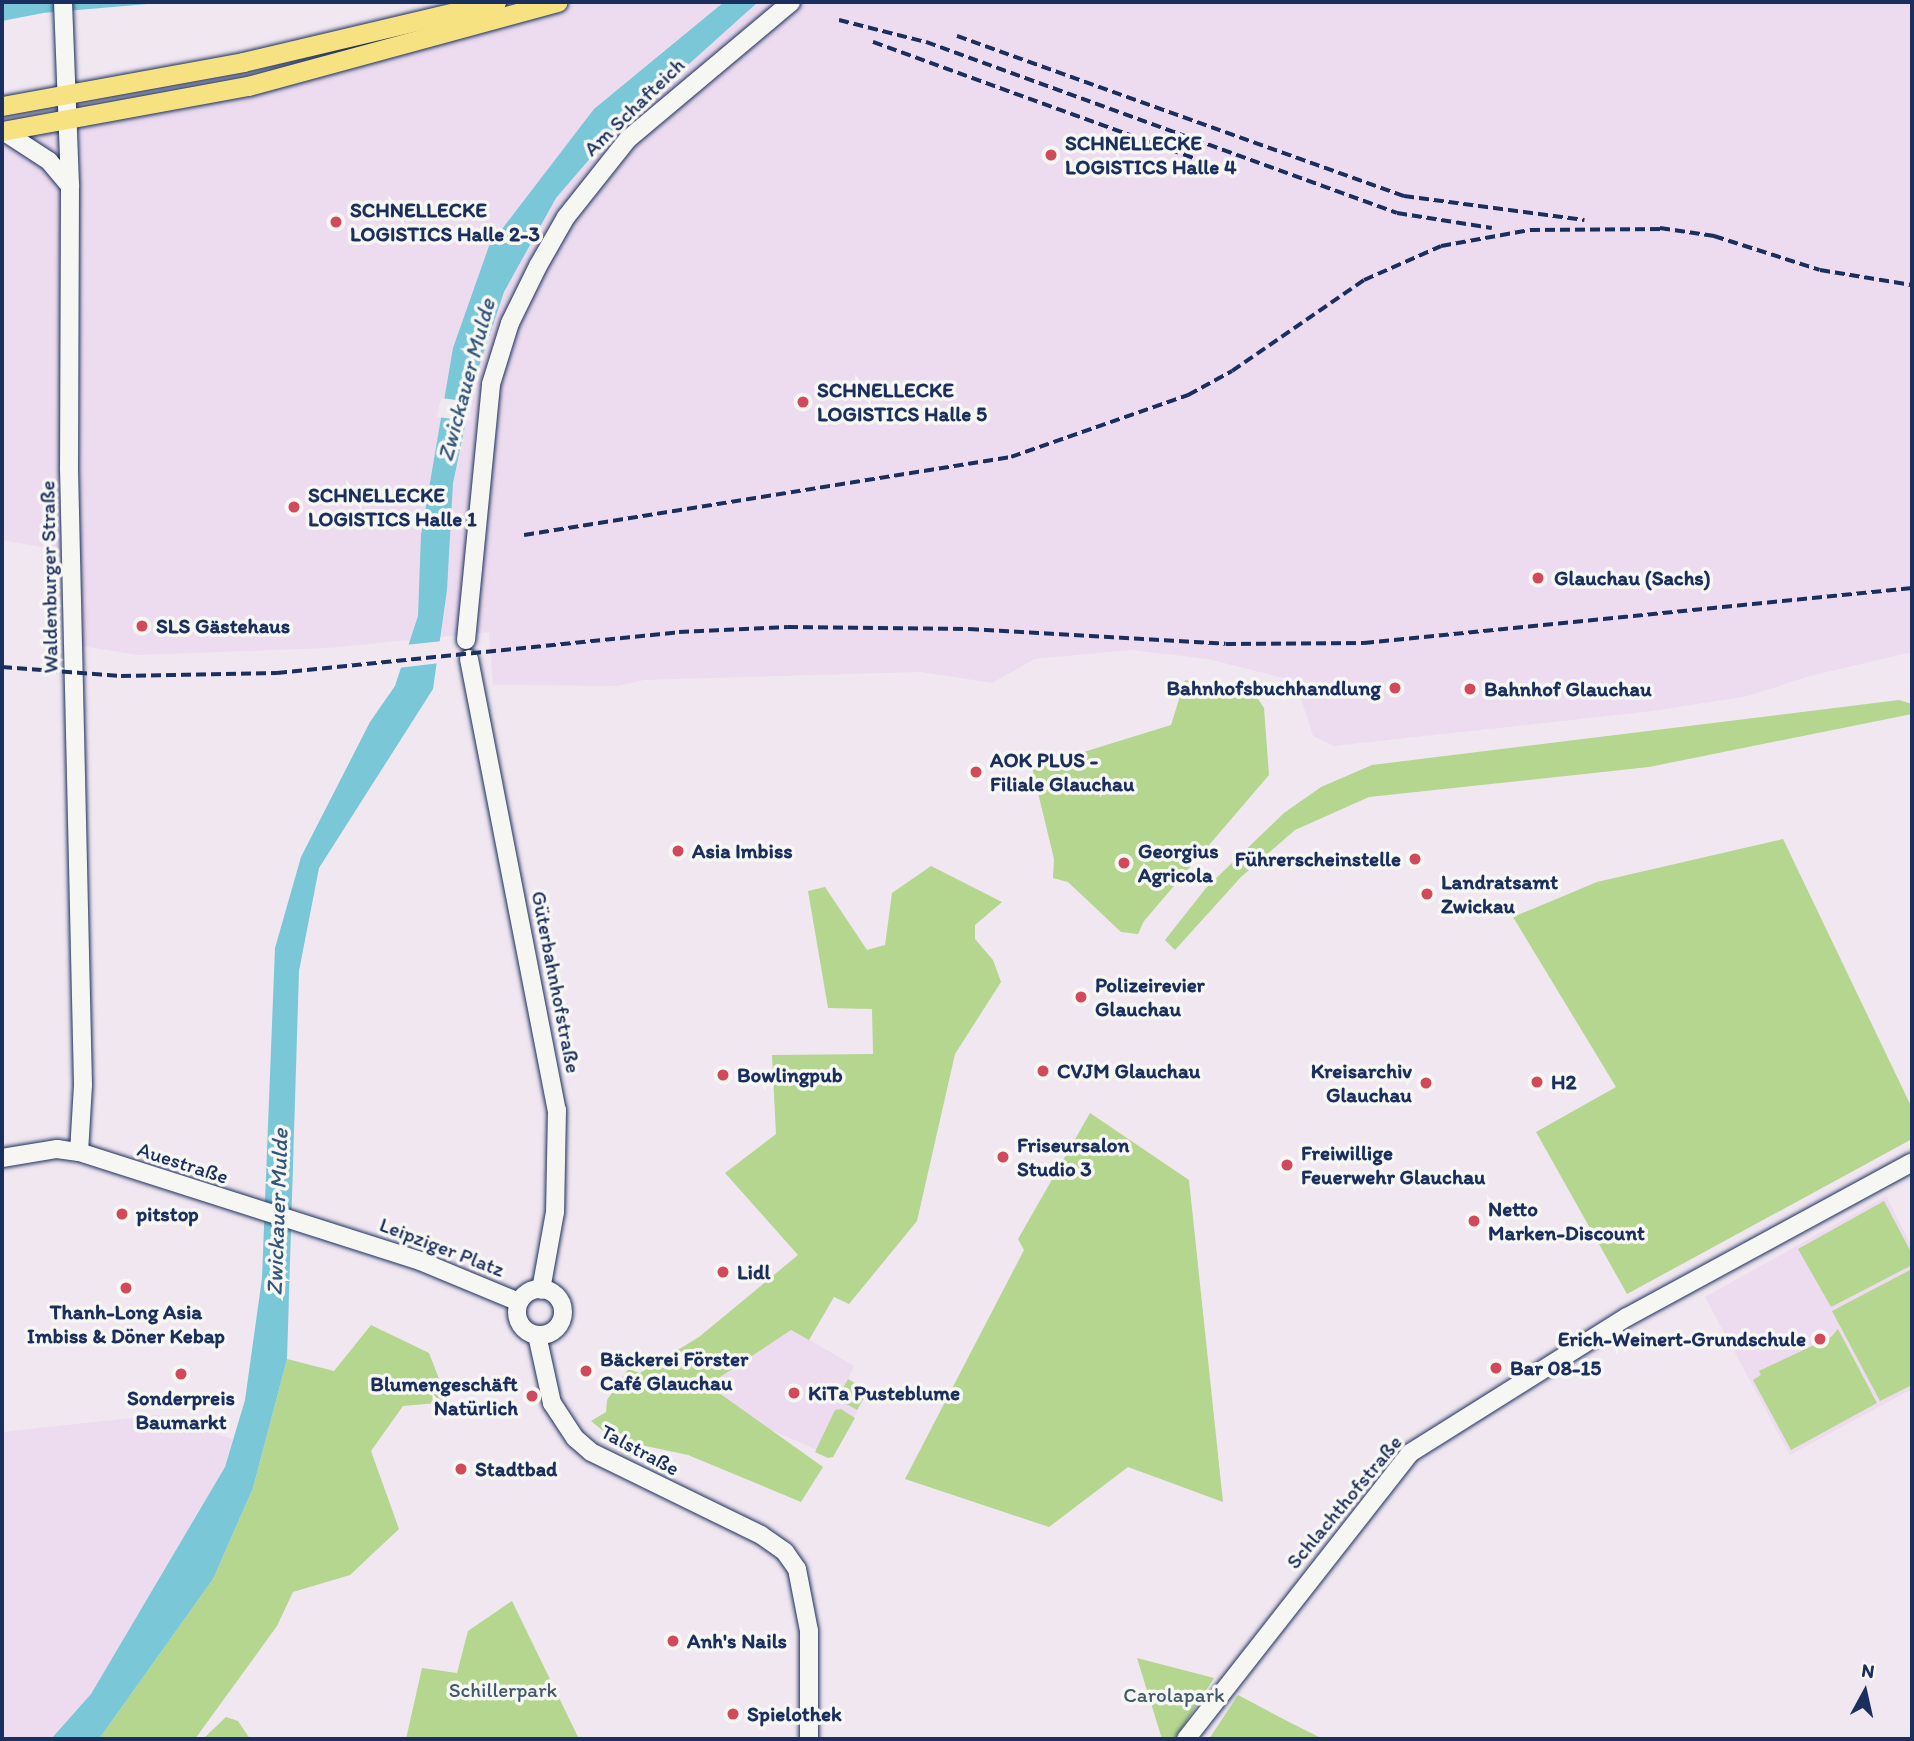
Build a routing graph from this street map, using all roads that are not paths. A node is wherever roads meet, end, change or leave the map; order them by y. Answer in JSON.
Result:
{"nodes":[{"id":1,"x":63,"y":2,"type":"edge"},
{"id":2,"x":496,"y":2,"type":"edge"},
{"id":3,"x":558,"y":2,"type":"edge"},
{"id":4,"x":791,"y":2,"type":"edge"},
{"id":5,"x":67,"y":94,"type":"junction"},
{"id":6,"x":2,"y":106,"type":"edge"},
{"id":7,"x":69,"y":120,"type":"junction"},
{"id":8,"x":2,"y":131,"type":"edge"},
{"id":9,"x":70,"y":187,"type":"junction"},
{"id":10,"x":466,"y":640,"type":"dead end"},
{"id":11,"x":469,"y":659,"type":"dead end"},
{"id":12,"x":79,"y":1152,"type":"junction"},
{"id":13,"x":2,"y":1158,"type":"edge"},
{"id":14,"x":1912,"y":1162,"type":"edge"},
{"id":15,"x":348,"y":1237,"type":"joint"},
{"id":16,"x":541,"y":1290,"type":"junction"},
{"id":17,"x":519,"y":1302,"type":"junction"},
{"id":18,"x":537,"y":1335,"type":"junction"},
{"id":19,"x":809,"y":1739,"type":"edge"},
{"id":20,"x":1186,"y":1739,"type":"edge"}],
"edges":[{"from":1,"to":5,"type":"street","name":"Waldenburger Straße"},
{"from":2,"to":5,"type":"main road"},
{"from":3,"to":7,"type":"main road"},
{"from":4,"to":10,"type":"street","name":"Am Schafteich"},
{"from":5,"to":6,"type":"main road"},
{"from":5,"to":7,"type":"street","name":"Waldenburger Straße"},
{"from":7,"to":8,"type":"main road"},
{"from":7,"to":9,"type":"street","name":"Waldenburger Straße"},
{"from":8,"to":9,"type":"street"},
{"from":9,"to":12,"type":"street","name":"Waldenburger Straße"},
{"from":11,"to":16,"type":"street","name":"Güterbahnhofstraße"},
{"from":12,"to":13,"type":"street","name":"Auestraße"},
{"from":12,"to":15,"type":"street","name":"Auestraße"},
{"from":14,"to":20,"type":"street","name":"Schlachthofstraße"},
{"from":15,"to":17,"type":"street","name":"Leipziger Platz"},
{"from":16,"to":17,"type":"street","name":"Leipziger Platz"},
{"from":16,"to":18,"type":"street"},
{"from":17,"to":18,"type":"street","name":"Leipziger Platz"},
{"from":18,"to":19,"type":"street","name":"Talstraße"}]}
